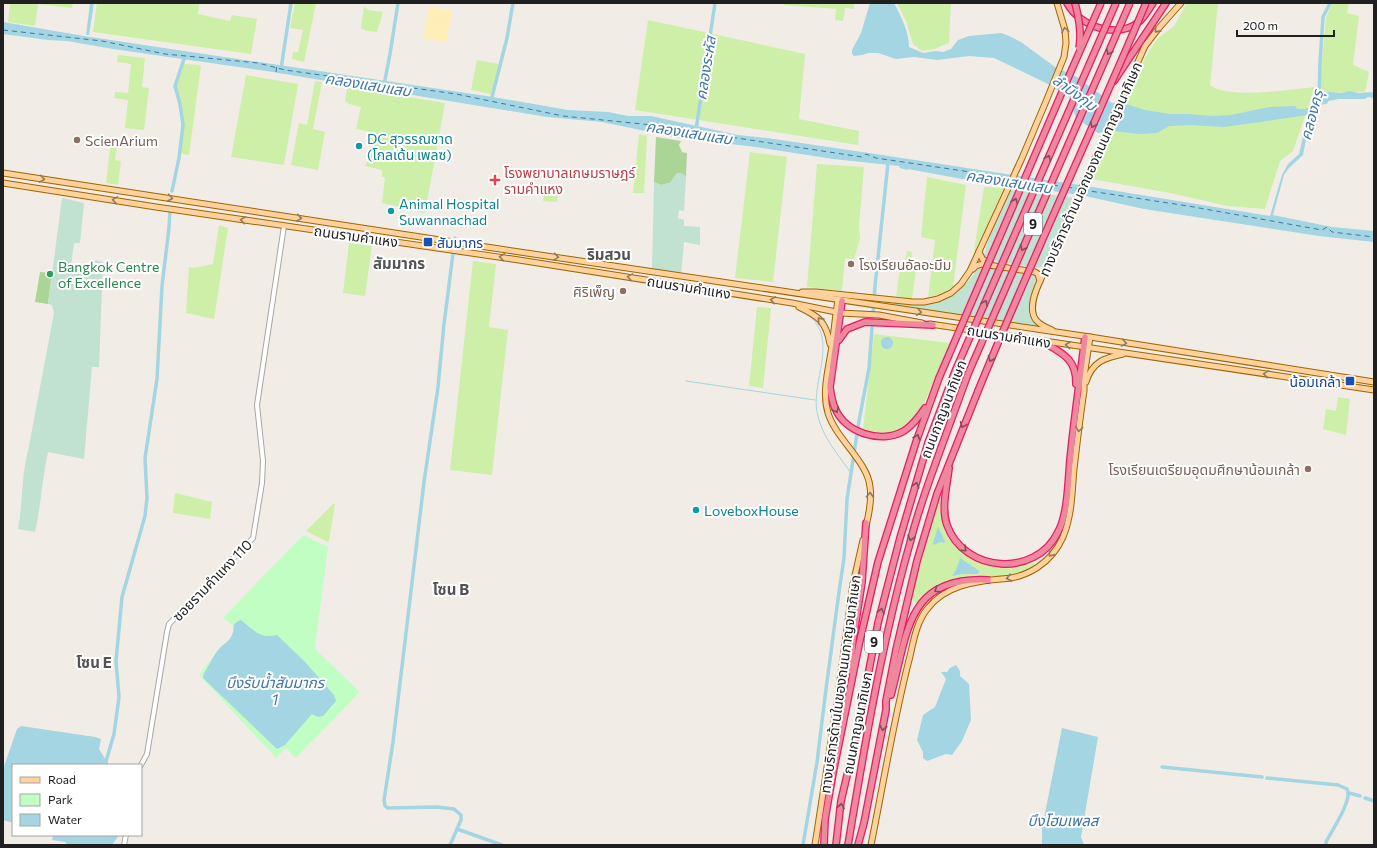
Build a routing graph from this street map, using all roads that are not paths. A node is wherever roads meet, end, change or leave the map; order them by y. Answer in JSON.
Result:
{"nodes":[{"id":1,"x":1057,"y":3,"type":"edge"},
{"id":2,"x":1067,"y":3,"type":"edge"},
{"id":3,"x":1075,"y":3,"type":"edge"},
{"id":4,"x":1101,"y":3,"type":"edge"},
{"id":5,"x":1116,"y":3,"type":"edge"},
{"id":6,"x":1130,"y":3,"type":"edge"},
{"id":7,"x":1146,"y":3,"type":"edge"},
{"id":8,"x":1153,"y":3,"type":"edge"},
{"id":9,"x":1166,"y":3,"type":"edge"},
{"id":10,"x":1181,"y":3,"type":"edge"},
{"id":11,"x":1072,"y":69,"type":"junction"},
{"id":12,"x":1109,"y":89,"type":"junction"},
{"id":13,"x":3,"y":173,"type":"edge"},
{"id":14,"x":3,"y":182,"type":"edge"},
{"id":15,"x":314,"y":220,"type":"junction"},
{"id":16,"x":284,"y":226,"type":"junction"},
{"id":17,"x":312,"y":230,"type":"junction"},
{"id":18,"x":979,"y":252,"type":"junction"},
{"id":19,"x":1046,"y":266,"type":"junction"},
{"id":20,"x":970,"y":271,"type":"junction"},
{"id":21,"x":677,"y":276,"type":"junction"},
{"id":22,"x":1040,"y":281,"type":"junction"},
{"id":23,"x":676,"y":284,"type":"junction"},
{"id":24,"x":743,"y":286,"type":"junction"},
{"id":25,"x":793,"y":293,"type":"junction"},
{"id":26,"x":742,"y":295,"type":"junction"},
{"id":27,"x":840,"y":300,"type":"junction"},
{"id":28,"x":792,"y":303,"type":"junction"},
{"id":29,"x":838,"y":312,"type":"junction"},
{"id":30,"x":933,"y":325,"type":"junction"},
{"id":31,"x":1059,"y":333,"type":"junction"},
{"id":32,"x":1088,"y":337,"type":"junction"},
{"id":33,"x":1043,"y":342,"type":"junction"},
{"id":34,"x":837,"y":344,"type":"junction"},
{"id":35,"x":1086,"y":347,"type":"junction"},
{"id":36,"x":831,"y":351,"type":"junction"},
{"id":37,"x":1127,"y":353,"type":"junction"},
{"id":38,"x":1374,"y":382,"type":"edge"},
{"id":39,"x":1374,"y":390,"type":"edge"},
{"id":40,"x":1084,"y":391,"type":"junction"},
{"id":41,"x":930,"y":400,"type":"junction"},
{"id":42,"x":1076,"y":400,"type":"junction"},
{"id":43,"x":950,"y":460,"type":"junction"},
{"id":44,"x":866,"y":523,"type":"junction"},
{"id":45,"x":988,"y":580,"type":"junction"},
{"id":46,"x":905,"y":677,"type":"junction"},
{"id":47,"x":849,"y":691,"type":"junction"},
{"id":48,"x":886,"y":710,"type":"junction"},
{"id":49,"x":142,"y":764,"type":"edge"},
{"id":50,"x":815,"y":845,"type":"edge"},
{"id":51,"x":824,"y":845,"type":"edge"},
{"id":52,"x":836,"y":845,"type":"edge"},
{"id":53,"x":848,"y":845,"type":"edge"},
{"id":54,"x":858,"y":845,"type":"edge"},
{"id":55,"x":868,"y":845,"type":"edge"},
{"id":56,"x":871,"y":845,"type":"edge"}],
"edges":[{"from":18,"to":1,"type":"main road","one_way":true},
{"from":2,"to":8,"type":"highway"},
{"from":3,"to":11,"type":"highway","bridge":true},
{"from":4,"to":11,"type":"highway","bridge":true},
{"from":52,"to":5,"type":"highway","name":"ถนนกาญจนาภิเษก","number":"9","one_way":true,"bridge":true},
{"from":6,"to":53,"type":"highway","name":"ถนนกาญจนาภิเษก","number":"9","one_way":true,"bridge":true},
{"from":7,"to":12,"type":"highway","bridge":true},
{"from":9,"to":12,"type":"highway","bridge":true},
{"from":10,"to":19,"type":"main road","name":"ทางบริการด้านนอกของถนนกาญจนาภิเษก","one_way":true},
{"from":41,"to":11,"type":"highway","one_way":true,"bridge":true},
{"from":12,"to":43,"type":"highway","one_way":true,"bridge":true},
{"from":13,"to":15,"type":"main road","name":"ถนนรามคำแหง","one_way":true},
{"from":16,"to":14,"type":"main road","name":"ถนนรามคำแหง","one_way":true},
{"from":15,"to":17,"type":"main road"},
{"from":15,"to":21,"type":"main road","name":"ถนนรามคำแหง","one_way":true},
{"from":16,"to":17,"type":"main road","name":"ถนนรามคำแหง"},
{"from":16,"to":49,"type":"street","name":"ซอยรามคำแหง 110"},
{"from":23,"to":17,"type":"main road","name":"ถนนรามคำแหง","one_way":true},
{"from":18,"to":19,"type":"main road"},
{"from":18,"to":20,"type":"main road"},
{"from":19,"to":22,"type":"main road","name":"ทางบริการด้านนอกของถนนกาญจนาภิเษก"},
{"from":20,"to":22,"type":"main road"},
{"from":20,"to":25,"type":"main road"},
{"from":21,"to":23,"type":"main road"},
{"from":21,"to":24,"type":"main road","name":"ถนนรามคำแหง"},
{"from":22,"to":31,"type":"main road","name":"ทางบริการด้านนอกของถนนกาญจนาภิเษก"},
{"from":23,"to":26,"type":"main road","name":"ถนนรามคำแหง"},
{"from":24,"to":25,"type":"main road","name":"ถนนรามคำแหง"},
{"from":24,"to":26,"type":"main road"},
{"from":25,"to":27,"type":"main road","name":"ถนนรามคำแหง"},
{"from":28,"to":26,"type":"main road","name":"ถนนรามคำแหง","one_way":true},
{"from":27,"to":29,"type":"highway"},
{"from":27,"to":31,"type":"main road","name":"ถนนรามคำแหง","one_way":true},
{"from":28,"to":29,"type":"main road","name":"ถนนรามคำแหง"},
{"from":36,"to":28,"type":"main road","one_way":true},
{"from":29,"to":30,"type":"main road","name":"ถนนรามคำแหง"},
{"from":29,"to":34,"type":"highway"},
{"from":29,"to":36,"type":"main road","name":"ทางบริการด้านในของถนนกาญจนาภิเษก"},
{"from":30,"to":33,"type":"main road","name":"ถนนรามคำแหง"},
{"from":30,"to":34,"type":"highway"},
{"from":31,"to":32,"type":"main road","name":"ถนนรามคำแหง"},
{"from":32,"to":35,"type":"highway"},
{"from":32,"to":38,"type":"main road","name":"ถนนรามคำแหง","one_way":true},
{"from":35,"to":33,"type":"main road","name":"ถนนรามคำแหง","one_way":true},
{"from":33,"to":42,"type":"highway"},
{"from":34,"to":41,"type":"highway","one_way":true},
{"from":35,"to":37,"type":"main road","name":"ถนนรามคำแหง"},
{"from":35,"to":40,"type":"main road"},
{"from":35,"to":42,"type":"highway"},
{"from":44,"to":36,"type":"main road","name":"ทางบริการด้านในของถนนกาญจนาภิเษก","one_way":true},
{"from":39,"to":37,"type":"main road","name":"ถนนรามคำแหง","one_way":true},
{"from":37,"to":40,"type":"main road"},
{"from":40,"to":45,"type":"main road","one_way":true},
{"from":47,"to":41,"type":"highway","one_way":true},
{"from":43,"to":42,"type":"highway","one_way":true},
{"from":43,"to":48,"type":"highway"},
{"from":44,"to":47,"type":"highway"},
{"from":44,"to":50,"type":"main road","name":"ทางบริการด้านในของถนนกาญจนาภิเษก"},
{"from":45,"to":46,"type":"main road"},
{"from":45,"to":48,"type":"highway","one_way":true},
{"from":46,"to":55,"type":"main road"},
{"from":46,"to":56,"type":"main road"},
{"from":47,"to":51,"type":"highway"},
{"from":48,"to":54,"type":"highway","one_way":true}]}
